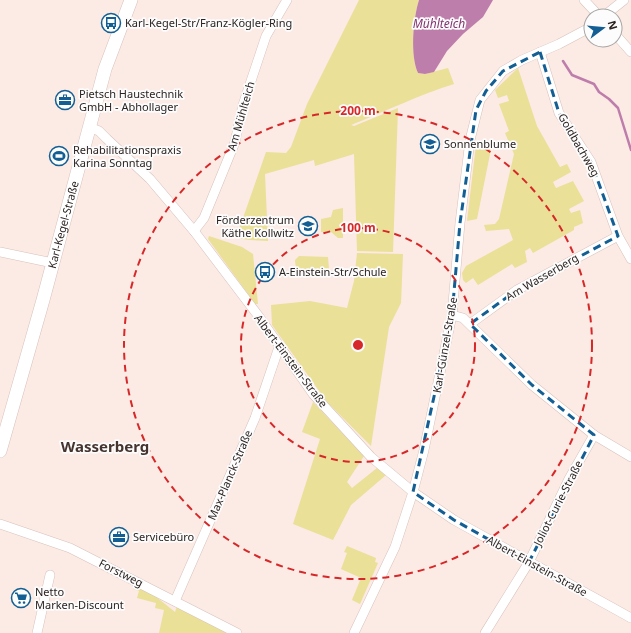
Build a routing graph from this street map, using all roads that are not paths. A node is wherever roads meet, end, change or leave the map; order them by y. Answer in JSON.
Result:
{"nodes":[{"id":1,"x":131,"y":0,"type":"edge"},
{"id":2,"x":287,"y":0,"type":"edge"},
{"id":3,"x":584,"y":0,"type":"edge"},
{"id":4,"x":624,"y":0,"type":"edge"},
{"id":5,"x":592,"y":8,"type":"edge"},
{"id":6,"x":614,"y":8,"type":"edge"},
{"id":7,"x":583,"y":31,"type":"edge"},
{"id":8,"x":623,"y":43,"type":"edge"},
{"id":9,"x":540,"y":52,"type":"junction"},
{"id":10,"x":631,"y":52,"type":"edge"},
{"id":11,"x":89,"y":127,"type":"junction"},
{"id":12,"x":194,"y":231,"type":"junction"},
{"id":13,"x":618,"y":236,"type":"junction"},
{"id":14,"x":0,"y":252,"type":"edge"},
{"id":15,"x":631,"y":259,"type":"edge"},
{"id":16,"x":53,"y":263,"type":"junction"},
{"id":17,"x":452,"y":315,"type":"junction"},
{"id":18,"x":470,"y":324,"type":"junction"},
{"id":19,"x":279,"y":347,"type":"junction"},
{"id":20,"x":594,"y":435,"type":"junction"},
{"id":21,"x":0,"y":451,"type":"edge"},
{"id":22,"x":631,"y":457,"type":"edge"},
{"id":23,"x":413,"y":492,"type":"junction"},
{"id":24,"x":0,"y":524,"type":"edge"},
{"id":25,"x":528,"y":562,"type":"junction"},
{"id":26,"x":50,"y":575,"type":"dead end"},
{"id":27,"x":175,"y":600,"type":"junction"},
{"id":28,"x":631,"y":618,"type":"edge"},
{"id":29,"x":37,"y":633,"type":"edge"},
{"id":30,"x":237,"y":633,"type":"edge"},
{"id":31,"x":354,"y":633,"type":"edge"},
{"id":32,"x":485,"y":633,"type":"edge"}],
"edges":[{"from":1,"to":11,"type":"street","name":"Karl-Kegel-Straße"},
{"from":2,"to":12,"type":"street","name":"Am Mühlteich"},
{"from":3,"to":5,"type":"street"},
{"from":4,"to":6,"type":"street"},
{"from":7,"to":9,"type":"street","name":"Karl-Günzel-Straße"},
{"from":8,"to":10,"type":"street"},
{"from":9,"to":13,"type":"street","name":"Goldbachweg"},
{"from":9,"to":17,"type":"street","name":"Karl-Günzel-Straße"},
{"from":11,"to":12,"type":"street","name":"Albert-Einstein-Straße"},
{"from":11,"to":16,"type":"street","name":"Karl-Kegel-Straße"},
{"from":12,"to":19,"type":"street","name":"Albert-Einstein-Straße"},
{"from":13,"to":15,"type":"street","name":"Goldbachweg"},
{"from":13,"to":18,"type":"street","name":"Am Wasserberg"},
{"from":14,"to":16,"type":"street"},
{"from":16,"to":21,"type":"street","name":"Karl-Kegel-Straße"},
{"from":17,"to":18,"type":"street"},
{"from":17,"to":23,"type":"street","name":"Karl-Günzel-Straße"},
{"from":18,"to":20,"type":"street"},
{"from":19,"to":23,"type":"street","name":"Albert-Einstein-Straße"},
{"from":19,"to":27,"type":"street","name":"Max-Planck-Straße"},
{"from":20,"to":22,"type":"street"},
{"from":20,"to":25,"type":"street","name":"Joliot-Curie-Straße"},
{"from":23,"to":25,"type":"street","name":"Albert-Einstein-Straße"},
{"from":23,"to":31,"type":"street","name":"Karl-Günzel-Straße"},
{"from":24,"to":27,"type":"street","name":"Forstweg"},
{"from":25,"to":28,"type":"street","name":"Albert-Einstein-Straße"},
{"from":25,"to":32,"type":"street","name":"Joliot-Curie-Straße"},
{"from":26,"to":29,"type":"street"},
{"from":27,"to":30,"type":"street","name":"Forstweg"}]}
